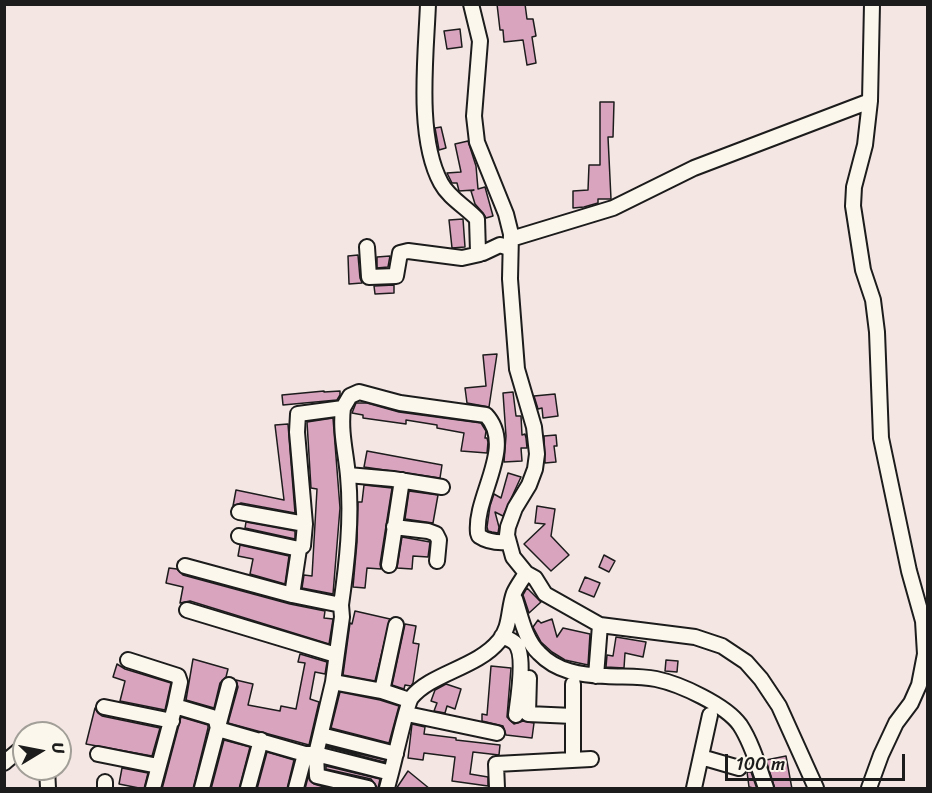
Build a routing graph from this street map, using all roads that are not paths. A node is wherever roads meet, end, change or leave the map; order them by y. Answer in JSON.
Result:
{"nodes":[{"id":1,"x":428,"y":4,"type":"edge"},
{"id":2,"x":471,"y":4,"type":"edge"},
{"id":3,"x":872,"y":4,"type":"edge"},
{"id":4,"x":870,"y":100,"type":"junction"},
{"id":5,"x":510,"y":244,"type":"junction"},
{"id":6,"x":367,"y":248,"type":"dead end"},
{"id":7,"x":480,"y":254,"type":"junction"},
{"id":8,"x":343,"y":408,"type":"junction"},
{"id":9,"x":348,"y":475,"type":"junction"},
{"id":10,"x":402,"y":480,"type":"junction"},
{"id":11,"x":441,"y":487,"type":"dead end"},
{"id":12,"x":238,"y":512,"type":"dead end"},
{"id":13,"x":305,"y":524,"type":"junction"},
{"id":14,"x":394,"y":527,"type":"junction"},
{"id":15,"x":239,"y":536,"type":"dead end"},
{"id":16,"x":508,"y":542,"type":"junction"},
{"id":17,"x":299,"y":549,"type":"junction"},
{"id":18,"x":437,"y":561,"type":"dead end"},
{"id":19,"x":389,"y":565,"type":"dead end"},
{"id":20,"x":185,"y":566,"type":"dead end"},
{"id":21,"x":526,"y":573,"type":"junction"},
{"id":22,"x":514,"y":594,"type":"junction"},
{"id":23,"x":292,"y":595,"type":"junction"},
{"id":24,"x":341,"y":605,"type":"junction"},
{"id":25,"x":187,"y":610,"type":"dead end"},
{"id":26,"x":396,"y":625,"type":"dead end"},
{"id":27,"x":600,"y":626,"type":"junction"},
{"id":28,"x":502,"y":636,"type":"junction"},
{"id":29,"x":336,"y":655,"type":"junction"},
{"id":30,"x":128,"y":660,"type":"dead end"},
{"id":31,"x":596,"y":675,"type":"junction"},
{"id":32,"x":529,"y":678,"type":"dead end"},
{"id":33,"x":333,"y":682,"type":"junction"},
{"id":34,"x":573,"y":684,"type":"dead end"},
{"id":35,"x":230,"y":685,"type":"dead end"},
{"id":36,"x":382,"y":691,"type":"junction"},
{"id":37,"x":176,"y":706,"type":"junction"},
{"id":38,"x":104,"y":707,"type":"dead end"},
{"id":39,"x":408,"y":707,"type":"junction"},
{"id":40,"x":516,"y":715,"type":"dead end"},
{"id":41,"x":710,"y":715,"type":"dead end"},
{"id":42,"x":573,"y":716,"type":"junction"},
{"id":43,"x":172,"y":721,"type":"junction"},
{"id":44,"x":218,"y":729,"type":"junction"},
{"id":45,"x":497,"y":733,"type":"dead end"},
{"id":46,"x":321,"y":735,"type":"junction"},
{"id":47,"x":261,"y":740,"type":"junction"},
{"id":48,"x":98,"y":754,"type":"dead end"},
{"id":49,"x":310,"y":754,"type":"junction"},
{"id":50,"x":396,"y":754,"type":"junction"},
{"id":51,"x":701,"y":757,"type":"junction"},
{"id":52,"x":573,"y":759,"type":"junction"},
{"id":53,"x":591,"y":759,"type":"dead end"},
{"id":54,"x":158,"y":766,"type":"junction"},
{"id":55,"x":739,"y":768,"type":"dead end"},
{"id":56,"x":391,"y":773,"type":"junction"},
{"id":57,"x":342,"y":785,"type":"edge"},
{"id":58,"x":153,"y":789,"type":"edge"},
{"id":59,"x":202,"y":789,"type":"edge"},
{"id":60,"x":248,"y":789,"type":"edge"},
{"id":61,"x":296,"y":789,"type":"edge"},
{"id":62,"x":368,"y":789,"type":"edge"},
{"id":63,"x":387,"y":789,"type":"edge"},
{"id":64,"x":497,"y":789,"type":"edge"},
{"id":65,"x":694,"y":789,"type":"edge"},
{"id":66,"x":766,"y":789,"type":"edge"},
{"id":67,"x":816,"y":789,"type":"edge"},
{"id":68,"x":869,"y":789,"type":"edge"}],
"edges":[{"from":1,"to":7,"type":"street"},
{"from":2,"to":5,"type":"street"},
{"from":3,"to":4,"type":"street"},
{"from":4,"to":5,"type":"street"},
{"from":4,"to":68,"type":"street"},
{"from":5,"to":7,"type":"street"},
{"from":5,"to":16,"type":"street"},
{"from":6,"to":7,"type":"street"},
{"from":8,"to":9,"type":"street"},
{"from":8,"to":13,"type":"street"},
{"from":8,"to":16,"type":"street"},
{"from":9,"to":10,"type":"street"},
{"from":9,"to":24,"type":"street"},
{"from":10,"to":11,"type":"street"},
{"from":10,"to":14,"type":"street"},
{"from":12,"to":13,"type":"street"},
{"from":13,"to":17,"type":"street"},
{"from":14,"to":18,"type":"street"},
{"from":14,"to":19,"type":"street"},
{"from":15,"to":17,"type":"street"},
{"from":16,"to":21,"type":"street"},
{"from":17,"to":23,"type":"street"},
{"from":20,"to":23,"type":"street"},
{"from":21,"to":22,"type":"street"},
{"from":21,"to":27,"type":"street"},
{"from":22,"to":28,"type":"street"},
{"from":22,"to":31,"type":"street"},
{"from":23,"to":24,"type":"street"},
{"from":24,"to":29,"type":"street"},
{"from":25,"to":29,"type":"street"},
{"from":26,"to":36,"type":"street"},
{"from":27,"to":31,"type":"street"},
{"from":27,"to":67,"type":"street"},
{"from":28,"to":39,"type":"street"},
{"from":28,"to":40,"type":"street"},
{"from":29,"to":33,"type":"street"},
{"from":30,"to":37,"type":"street"},
{"from":31,"to":66,"type":"street"},
{"from":32,"to":42,"type":"street"},
{"from":33,"to":36,"type":"street"},
{"from":33,"to":46,"type":"street"},
{"from":34,"to":42,"type":"street"},
{"from":35,"to":44,"type":"street"},
{"from":36,"to":39,"type":"street"},
{"from":37,"to":43,"type":"street"},
{"from":37,"to":44,"type":"street"},
{"from":38,"to":43,"type":"street"},
{"from":39,"to":45,"type":"street"},
{"from":39,"to":50,"type":"street"},
{"from":41,"to":51,"type":"street"},
{"from":42,"to":52,"type":"street"},
{"from":43,"to":54,"type":"street"},
{"from":44,"to":47,"type":"street"},
{"from":44,"to":59,"type":"street"},
{"from":46,"to":49,"type":"street"},
{"from":46,"to":50,"type":"street"},
{"from":47,"to":49,"type":"street"},
{"from":47,"to":60,"type":"street"},
{"from":48,"to":54,"type":"street"},
{"from":49,"to":56,"type":"street"},
{"from":49,"to":57,"type":"street"},
{"from":49,"to":61,"type":"street"},
{"from":50,"to":56,"type":"street"},
{"from":51,"to":55,"type":"street"},
{"from":51,"to":65,"type":"street"},
{"from":52,"to":53,"type":"street"},
{"from":52,"to":64,"type":"street"},
{"from":54,"to":58,"type":"street"},
{"from":56,"to":63,"type":"street"},
{"from":57,"to":62,"type":"street"}]}
